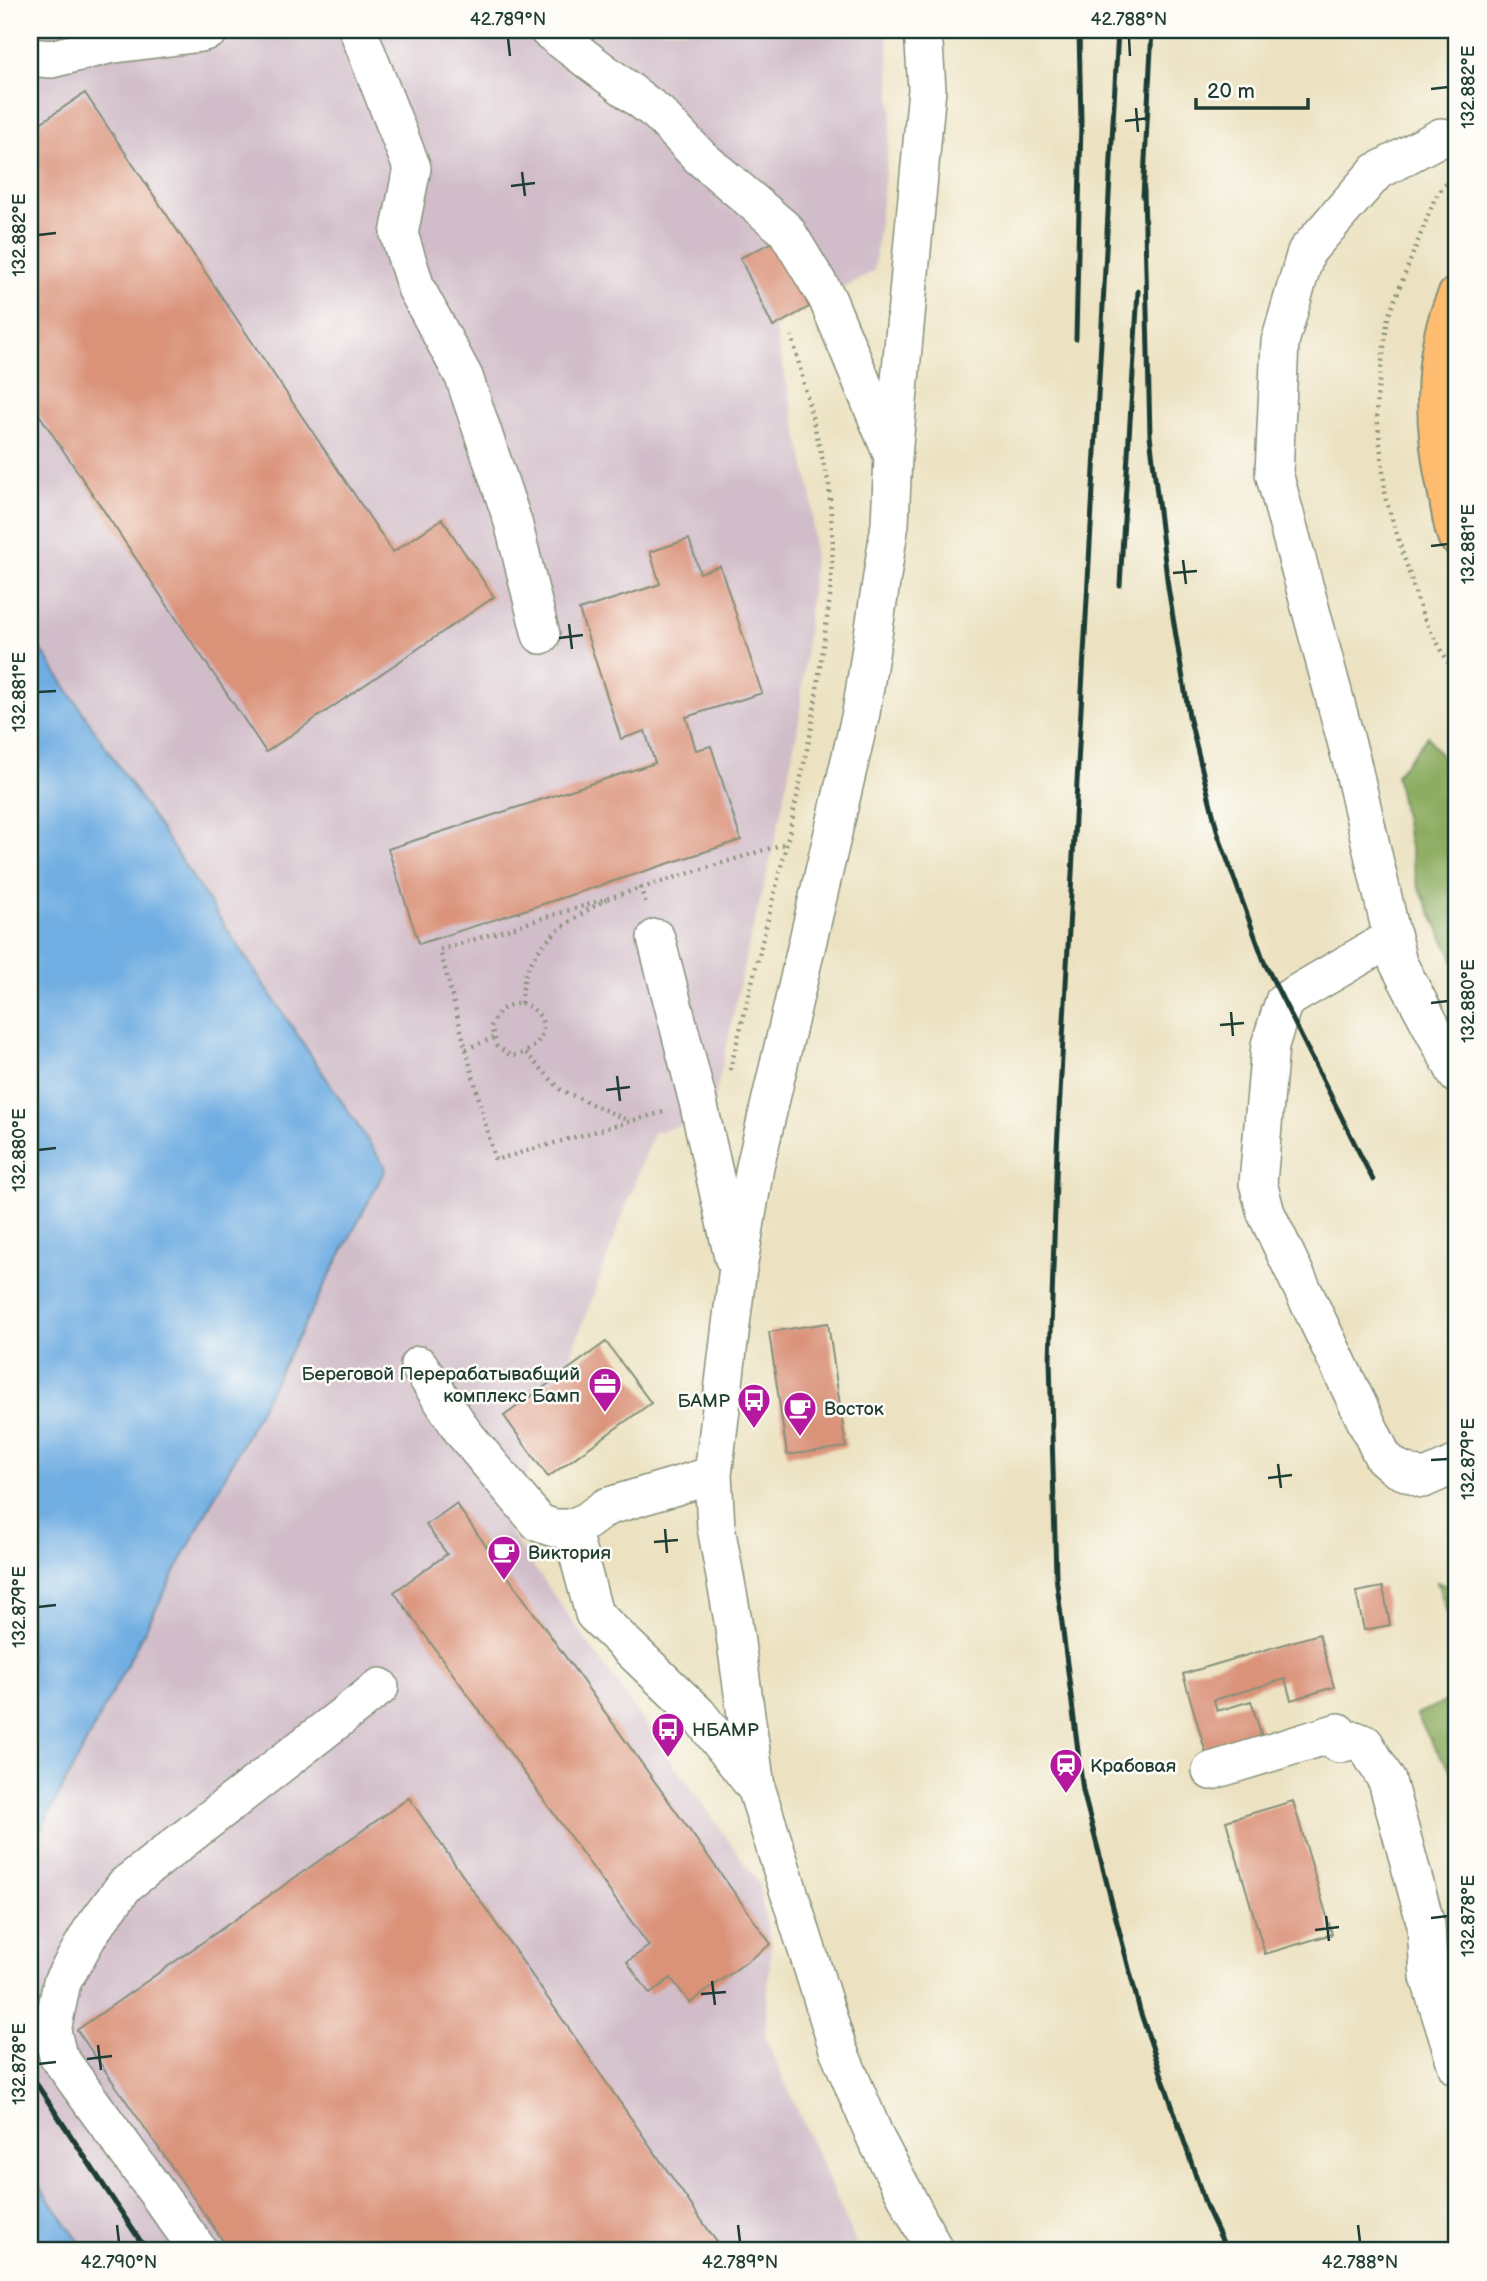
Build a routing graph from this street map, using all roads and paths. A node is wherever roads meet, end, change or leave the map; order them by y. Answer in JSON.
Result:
{"nodes":[{"id":1,"x":210,"y":30,"type":"edge"},
{"id":2,"x":358,"y":30,"type":"edge"},
{"id":3,"x":548,"y":30,"type":"edge"},
{"id":4,"x":923,"y":30,"type":"edge"},
{"id":5,"x":30,"y":57,"type":"edge"},
{"id":6,"x":1457,"y":140,"type":"edge"},
{"id":7,"x":1457,"y":296,"type":"edge"},
{"id":8,"x":792,"y":336,"type":"dead end"},
{"id":9,"x":893,"y":456,"type":"junction"},
{"id":10,"x":1457,"y":536,"type":"edge"},
{"id":11,"x":541,"y":635,"type":"dead end"},
{"id":12,"x":787,"y":843,"type":"junction"},
{"id":13,"x":617,"y":894,"type":"junction"},
{"id":14,"x":1392,"y":937,"type":"junction"},
{"id":15,"x":656,"y":938,"type":"dead end"},
{"id":16,"x":521,"y":1003,"type":"junction"},
{"id":17,"x":493,"y":1038,"type":"junction"},
{"id":18,"x":466,"y":1049,"type":"junction"},
{"id":19,"x":526,"y":1053,"type":"junction"},
{"id":20,"x":1457,"y":1075,"type":"edge"},
{"id":21,"x":698,"y":1102,"type":"junction"},
{"id":22,"x":630,"y":1122,"type":"junction"},
{"id":23,"x":737,"y":1275,"type":"junction"},
{"id":24,"x":419,"y":1365,"type":"dead end"},
{"id":25,"x":1457,"y":1464,"type":"edge"},
{"id":26,"x":713,"y":1475,"type":"junction"},
{"id":27,"x":571,"y":1528,"type":"junction"},
{"id":28,"x":380,"y":1687,"type":"dead end"},
{"id":29,"x":1211,"y":1771,"type":"dead end"},
{"id":30,"x":756,"y":1787,"type":"junction"},
{"id":31,"x":1443,"y":1972,"type":"edge"},
{"id":32,"x":1457,"y":2067,"type":"edge"},
{"id":33,"x":199,"y":2251,"type":"edge"},
{"id":34,"x":935,"y":2251,"type":"edge"}],
"edges":[{"from":1,"to":5,"type":"street"},
{"from":2,"to":11,"type":"street"},
{"from":3,"to":9,"type":"street"},
{"from":4,"to":9,"type":"street"},
{"from":6,"to":14,"type":"street"},
{"from":7,"to":10,"type":"main road"},
{"from":8,"to":12,"type":"path"},
{"from":9,"to":23,"type":"street"},
{"from":12,"to":13,"type":"path"},
{"from":12,"to":21,"type":"path"},
{"from":13,"to":16,"type":"path"},
{"from":13,"to":18,"type":"path"},
{"from":14,"to":20,"type":"street"},
{"from":14,"to":25,"type":"street"},
{"from":15,"to":21,"type":"street"},
{"from":16,"to":17,"type":"path"},
{"from":16,"to":19,"type":"path"},
{"from":17,"to":18,"type":"path"},
{"from":17,"to":19,"type":"path"},
{"from":18,"to":22,"type":"path"},
{"from":19,"to":22,"type":"path"},
{"from":21,"to":22,"type":"path"},
{"from":21,"to":23,"type":"street"},
{"from":23,"to":26,"type":"street"},
{"from":24,"to":27,"type":"street"},
{"from":26,"to":27,"type":"street"},
{"from":26,"to":30,"type":"street"},
{"from":27,"to":30,"type":"street"},
{"from":28,"to":33,"type":"street"},
{"from":29,"to":31,"type":"street"},
{"from":30,"to":34,"type":"street"},
{"from":31,"to":32,"type":"street"}]}
